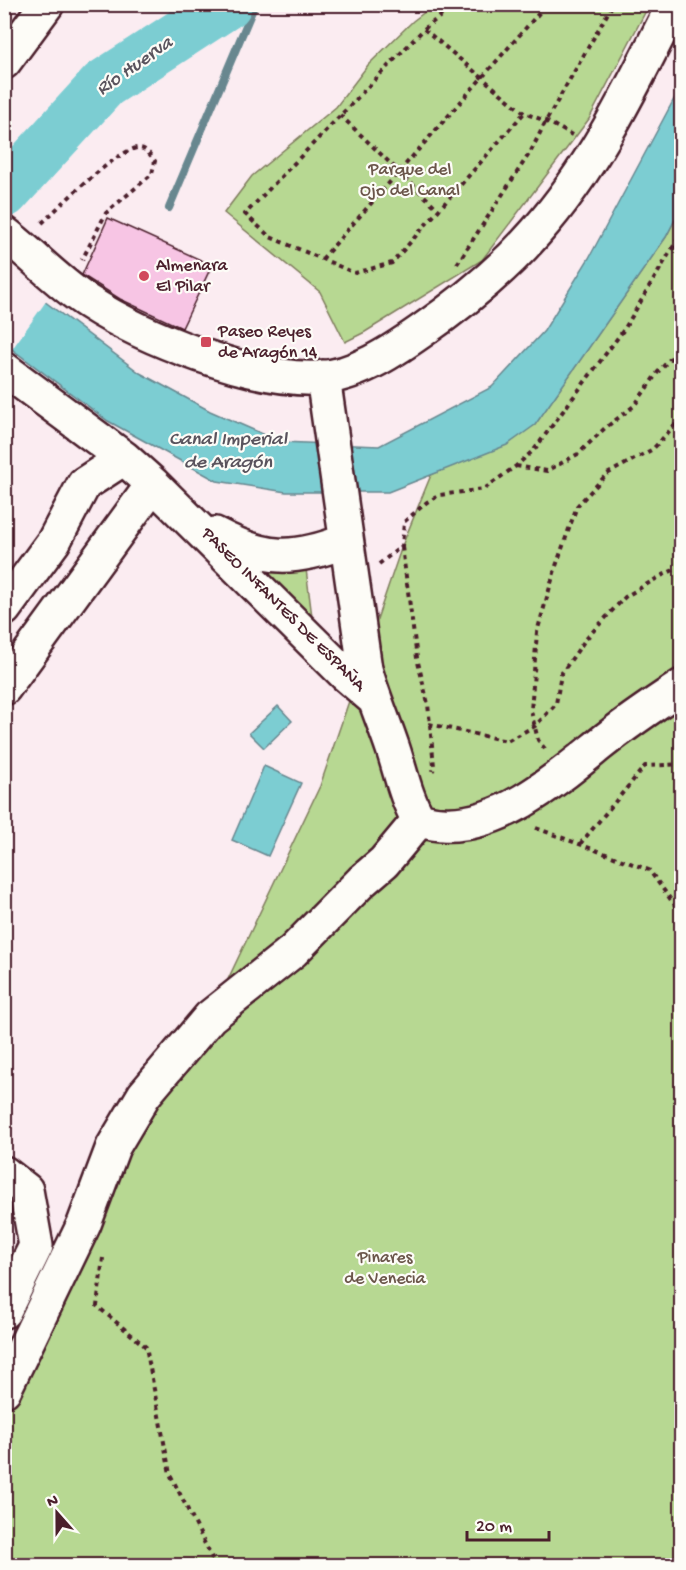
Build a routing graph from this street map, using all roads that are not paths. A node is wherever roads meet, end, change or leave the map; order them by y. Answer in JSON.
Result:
{"nodes":[{"id":1,"x":47,"y":4,"type":"edge"},
{"id":2,"x":674,"y":4,"type":"edge"},
{"id":3,"x":4,"y":62,"type":"edge"},
{"id":4,"x":4,"y":233,"type":"edge"},
{"id":5,"x":4,"y":369,"type":"edge"},
{"id":6,"x":323,"y":378,"type":"junction"},
{"id":7,"x":124,"y":458,"type":"junction"},
{"id":8,"x":153,"y":484,"type":"junction"},
{"id":9,"x":193,"y":521,"type":"junction"},
{"id":10,"x":345,"y":526,"type":"junction"},
{"id":11,"x":4,"y":609,"type":"edge"},
{"id":12,"x":681,"y":686,"type":"edge"},
{"id":13,"x":4,"y":688,"type":"edge"},
{"id":14,"x":374,"y":699,"type":"junction"},
{"id":15,"x":419,"y":820,"type":"junction"},
{"id":16,"x":4,"y":1173,"type":"edge"},
{"id":17,"x":4,"y":1311,"type":"edge"},
{"id":18,"x":4,"y":1390,"type":"edge"}],
"edges":[{"from":1,"to":3,"type":"street"},
{"from":2,"to":6,"type":"street"},
{"from":4,"to":6,"type":"street"},
{"from":5,"to":7,"type":"street","name":"PASEO INFANTES DE ESPAÑA"},
{"from":6,"to":10,"type":"street","name":"PASEO INFANTES DE ESPAÑA"},
{"from":7,"to":8,"type":"street","name":"PASEO INFANTES DE ESPAÑA"},
{"from":7,"to":11,"type":"street"},
{"from":8,"to":9,"type":"street","name":"PASEO INFANTES DE ESPAÑA"},
{"from":8,"to":13,"type":"street"},
{"from":9,"to":10,"type":"street","name":"PASEO INFANTES DE ESPAÑA"},
{"from":9,"to":14,"type":"street","name":"PASEO INFANTES DE ESPAÑA"},
{"from":10,"to":14,"type":"street","name":"PASEO INFANTES DE ESPAÑA"},
{"from":12,"to":15,"type":"street"},
{"from":14,"to":15,"type":"street","name":"PASEO INFANTES DE ESPAÑA"},
{"from":15,"to":18,"type":"street"},
{"from":16,"to":17,"type":"street"}]}
